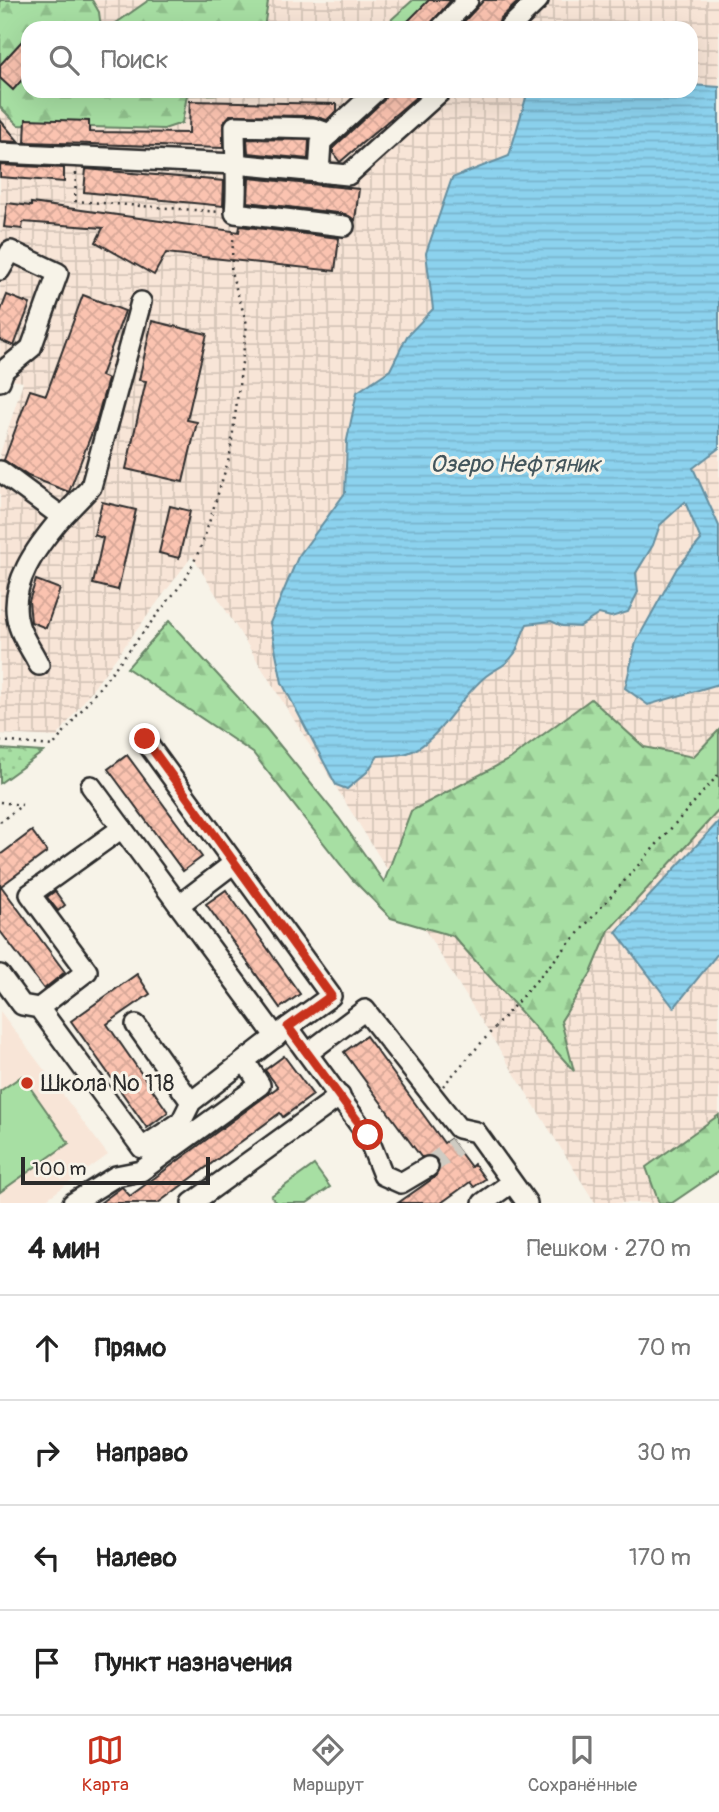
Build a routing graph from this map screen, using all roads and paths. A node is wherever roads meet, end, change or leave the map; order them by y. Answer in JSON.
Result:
{"nodes":[{"id":1,"x":468,"y":0,"type":"edge"},
{"id":2,"x":538,"y":0,"type":"edge"},
{"id":3,"x":448,"y":21,"type":"edge"},
{"id":4,"x":516,"y":21,"type":"edge"},
{"id":5,"x":369,"y":98,"type":"edge"},
{"id":6,"x":433,"y":98,"type":"edge"},
{"id":7,"x":330,"y":134,"type":"junction"},
{"id":8,"x":0,"y":153,"type":"edge"},
{"id":9,"x":77,"y":157,"type":"junction"},
{"id":10,"x":235,"y":164,"type":"junction"},
{"id":11,"x":319,"y":173,"type":"junction"},
{"id":12,"x":235,"y":213,"type":"junction"},
{"id":13,"x":344,"y":226,"type":"dead end"},
{"id":14,"x":0,"y":270,"type":"edge"},
{"id":15,"x":141,"y":302,"type":"dead end"},
{"id":16,"x":1,"y":373,"type":"edge"},
{"id":17,"x":0,"y":471,"type":"edge"},
{"id":18,"x":62,"y":517,"type":"junction"},
{"id":19,"x":39,"y":665,"type":"dead end"},
{"id":20,"x":145,"y":739,"type":"dead end"},
{"id":21,"x":0,"y":741,"type":"edge"},
{"id":22,"x":719,"y":774,"type":"edge"},
{"id":23,"x":91,"y":786,"type":"dead end"},
{"id":24,"x":0,"y":802,"type":"edge"},
{"id":25,"x":0,"y":822,"type":"edge"},
{"id":26,"x":122,"y":828,"type":"junction"},
{"id":27,"x":234,"y":863,"type":"junction"},
{"id":28,"x":179,"y":905,"type":"junction"},
{"id":29,"x":0,"y":975,"type":"edge"},
{"id":30,"x":39,"y":1008,"type":"junction"},
{"id":31,"x":136,"y":1025,"type":"dead end"},
{"id":32,"x":282,"y":1032,"type":"junction"},
{"id":33,"x":308,"y":1053,"type":"junction"},
{"id":34,"x":245,"y":1060,"type":"junction"},
{"id":35,"x":340,"y":1096,"type":"junction"},
{"id":36,"x":434,"y":1097,"type":"junction"},
{"id":37,"x":191,"y":1102,"type":"junction"},
{"id":38,"x":476,"y":1132,"type":"junction"},
{"id":39,"x":456,"y":1146,"type":"tunnel mouth"},
{"id":40,"x":428,"y":1167,"type":"tunnel mouth"},
{"id":41,"x":511,"y":1183,"type":"junction"},
{"id":42,"x":73,"y":1203,"type":"edge"},
{"id":43,"x":192,"y":1203,"type":"edge"},
{"id":44,"x":483,"y":1203,"type":"edge"},
{"id":45,"x":527,"y":1203,"type":"edge"}],
"edges":[{"from":1,"to":3,"type":"lane"},
{"from":2,"to":4,"type":"lane"},
{"from":5,"to":7,"type":"lane"},
{"from":6,"to":11,"type":"lane"},
{"from":7,"to":10,"type":"lane"},
{"from":7,"to":11,"type":"lane"},
{"from":8,"to":9,"type":"lane"},
{"from":9,"to":10,"type":"lane"},
{"from":9,"to":12,"type":"path"},
{"from":10,"to":11,"type":"lane"},
{"from":10,"to":12,"type":"lane"},
{"from":12,"to":13,"type":"lane"},
{"from":12,"to":21,"type":"path"},
{"from":14,"to":16,"type":"lane"},
{"from":15,"to":18,"type":"lane"},
{"from":17,"to":18,"type":"lane"},
{"from":18,"to":19,"type":"lane"},
{"from":20,"to":27,"type":"lane"},
{"from":22,"to":36,"type":"path"},
{"from":23,"to":26,"type":"lane"},
{"from":24,"to":25,"type":"path"},
{"from":26,"to":28,"type":"lane"},
{"from":26,"to":30,"type":"lane"},
{"from":27,"to":28,"type":"lane"},
{"from":27,"to":32,"type":"lane"},
{"from":28,"to":32,"type":"lane"},
{"from":29,"to":30,"type":"lane"},
{"from":30,"to":37,"type":"lane"},
{"from":31,"to":37,"type":"lane"},
{"from":32,"to":33,"type":"lane"},
{"from":32,"to":34,"type":"lane"},
{"from":33,"to":35,"type":"lane"},
{"from":33,"to":36,"type":"lane"},
{"from":34,"to":37,"type":"lane"},
{"from":34,"to":42,"type":"lane"},
{"from":35,"to":40,"type":"lane"},
{"from":35,"to":43,"type":"lane"},
{"from":36,"to":38,"type":"lane"},
{"from":38,"to":39,"type":"lane"},
{"from":38,"to":41,"type":"lane"},
{"from":41,"to":44,"type":"lane"},
{"from":41,"to":45,"type":"lane"}]}
